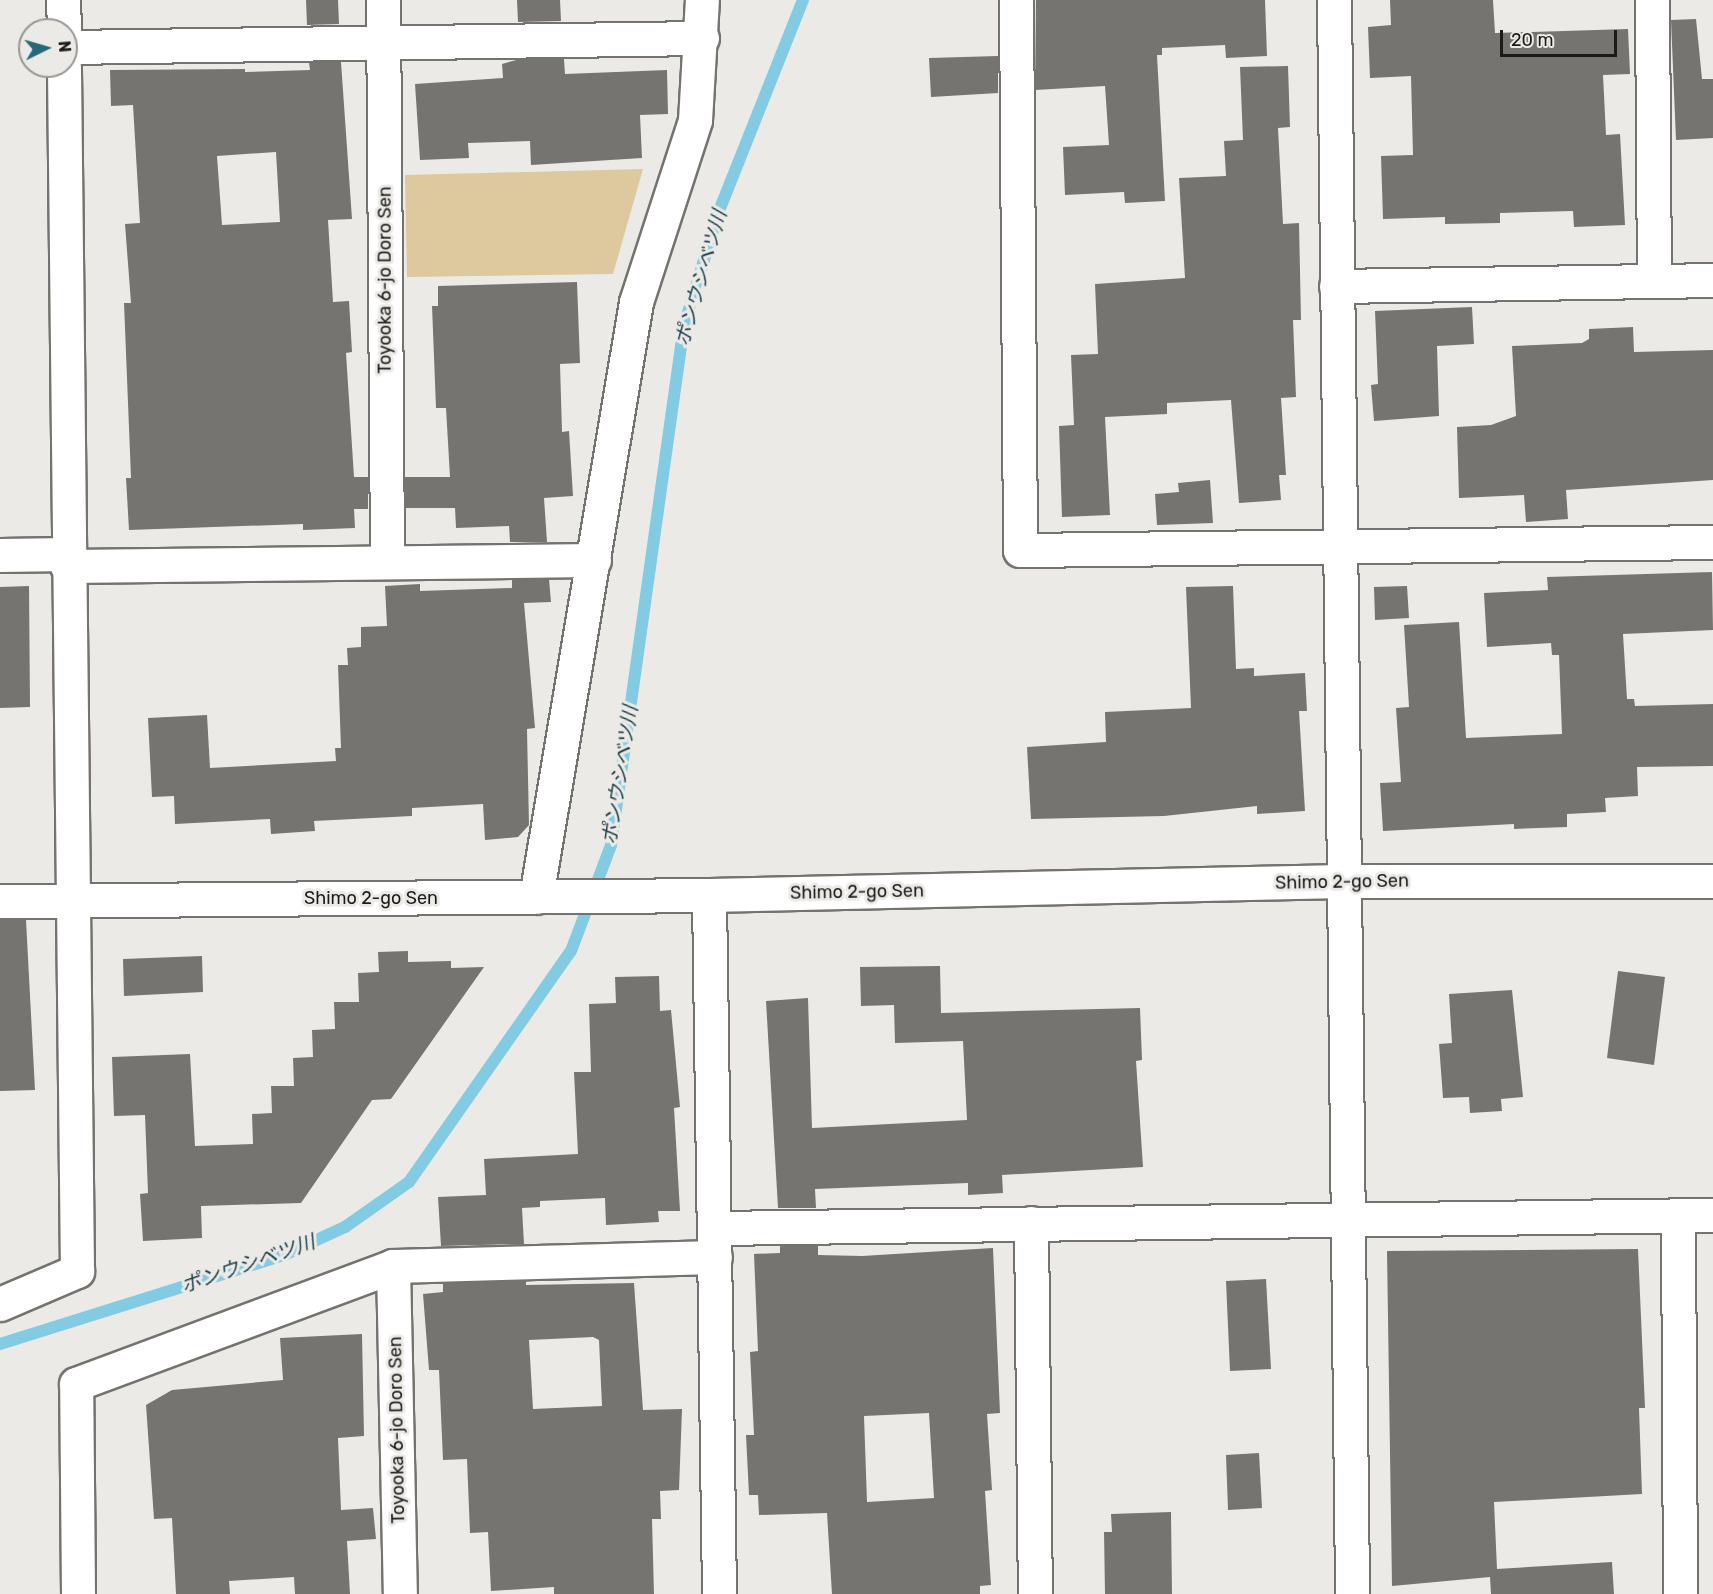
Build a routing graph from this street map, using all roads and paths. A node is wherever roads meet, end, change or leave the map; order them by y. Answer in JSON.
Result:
{"nodes":[{"id":1,"x":63,"y":0,"type":"edge"},
{"id":2,"x":383,"y":0,"type":"edge"},
{"id":3,"x":702,"y":0,"type":"edge"},
{"id":4,"x":1016,"y":0,"type":"edge"},
{"id":5,"x":1334,"y":0,"type":"edge"},
{"id":6,"x":1652,"y":0,"type":"edge"},
{"id":7,"x":64,"y":18,"type":"edge"},
{"id":8,"x":702,"y":38,"type":"junction"},
{"id":9,"x":384,"y":39,"type":"junction"},
{"id":10,"x":78,"y":47,"type":"edge"},
{"id":11,"x":64,"y":78,"type":"edge"},
{"id":12,"x":1713,"y":280,"type":"edge"},
{"id":13,"x":1654,"y":281,"type":"junction"},
{"id":14,"x":1336,"y":286,"type":"junction"},
{"id":15,"x":1713,"y":542,"type":"edge"},
{"id":16,"x":1340,"y":548,"type":"junction"},
{"id":17,"x":0,"y":555,"type":"edge"},
{"id":18,"x":67,"y":560,"type":"junction"},
{"id":19,"x":594,"y":560,"type":"junction"},
{"id":20,"x":387,"y":561,"type":"junction"},
{"id":21,"x":1343,"y":881,"type":"junction"},
{"id":22,"x":1713,"y":881,"type":"edge"},
{"id":23,"x":709,"y":895,"type":"junction"},
{"id":24,"x":550,"y":896,"type":"junction"},
{"id":25,"x":71,"y":900,"type":"junction"},
{"id":26,"x":0,"y":901,"type":"edge"},
{"id":27,"x":1713,"y":1215,"type":"edge"},
{"id":28,"x":1678,"y":1216,"type":"junction"},
{"id":29,"x":1349,"y":1218,"type":"junction"},
{"id":30,"x":1031,"y":1223,"type":"junction"},
{"id":31,"x":715,"y":1243,"type":"junction"},
{"id":32,"x":393,"y":1266,"type":"junction"},
{"id":33,"x":0,"y":1304,"type":"edge"},
{"id":34,"x":78,"y":1594,"type":"edge"},
{"id":35,"x":400,"y":1594,"type":"edge"},
{"id":36,"x":719,"y":1594,"type":"edge"},
{"id":37,"x":1035,"y":1594,"type":"edge"},
{"id":38,"x":1352,"y":1594,"type":"edge"},
{"id":39,"x":1680,"y":1594,"type":"edge"}],
"edges":[{"from":1,"to":7,"type":"street"},
{"from":2,"to":9,"type":"street","name":"Toyooka 6-jo Doro Sen"},
{"from":3,"to":8,"type":"street"},
{"from":4,"to":16,"type":"street"},
{"from":5,"to":14,"type":"street"},
{"from":6,"to":13,"type":"street"},
{"from":8,"to":9,"type":"street"},
{"from":8,"to":19,"type":"street"},
{"from":9,"to":10,"type":"street"},
{"from":9,"to":20,"type":"street","name":"Toyooka 6-jo Doro Sen"},
{"from":11,"to":18,"type":"street"},
{"from":12,"to":13,"type":"street"},
{"from":13,"to":14,"type":"street"},
{"from":14,"to":16,"type":"street"},
{"from":15,"to":16,"type":"street"},
{"from":16,"to":21,"type":"street"},
{"from":17,"to":18,"type":"street"},
{"from":18,"to":20,"type":"street"},
{"from":18,"to":25,"type":"street"},
{"from":19,"to":20,"type":"street"},
{"from":19,"to":24,"type":"street"},
{"from":21,"to":22,"type":"street","name":"Shimo 2-go Sen"},
{"from":21,"to":23,"type":"street","name":"Shimo 2-go Sen"},
{"from":21,"to":29,"type":"street"},
{"from":23,"to":24,"type":"street","name":"Shimo 2-go Sen"},
{"from":23,"to":31,"type":"street"},
{"from":24,"to":25,"type":"street","name":"Shimo 2-go Sen"},
{"from":25,"to":26,"type":"street","name":"Shimo 2-go Sen"},
{"from":25,"to":33,"type":"street"},
{"from":27,"to":28,"type":"street"},
{"from":28,"to":29,"type":"street"},
{"from":28,"to":39,"type":"street"},
{"from":29,"to":30,"type":"street"},
{"from":29,"to":38,"type":"street"},
{"from":30,"to":31,"type":"street"},
{"from":30,"to":37,"type":"street"},
{"from":31,"to":32,"type":"street"},
{"from":31,"to":36,"type":"street"},
{"from":32,"to":34,"type":"street"},
{"from":32,"to":35,"type":"street","name":"Toyooka 6-jo Doro Sen"}]}
